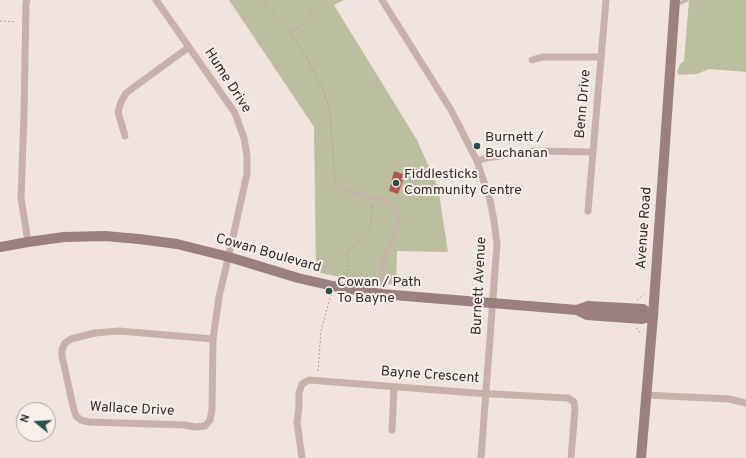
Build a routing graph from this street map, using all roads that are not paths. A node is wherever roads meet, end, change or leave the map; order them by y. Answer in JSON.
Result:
{"nodes":[{"id":1,"x":27,"y":0,"type":"edge"},
{"id":2,"x":156,"y":0,"type":"edge"},
{"id":3,"x":382,"y":0,"type":"edge"},
{"id":4,"x":606,"y":0,"type":"edge"},
{"id":5,"x":687,"y":0,"type":"edge"},
{"id":6,"x":675,"y":3,"type":"edge"},
{"id":7,"x":189,"y":47,"type":"junction"},
{"id":8,"x":601,"y":57,"type":"junction"},
{"id":9,"x":532,"y":60,"type":"dead end"},
{"id":10,"x":125,"y":136,"type":"dead end"},
{"id":11,"x":593,"y":152,"type":"junction"},
{"id":12,"x":477,"y":161,"type":"junction"},
{"id":13,"x":335,"y":188,"type":"road end"},
{"id":14,"x":588,"y":211,"type":"dead end"},
{"id":15,"x":28,"y":242,"type":"junction"},
{"id":16,"x":0,"y":247,"type":"edge"},
{"id":17,"x":229,"y":257,"type":"junction"},
{"id":18,"x":381,"y":294,"type":"junction"},
{"id":19,"x":493,"y":303,"type":"junction"},
{"id":20,"x":652,"y":316,"type":"junction"},
{"id":21,"x":213,"y":339,"type":"junction"},
{"id":22,"x":394,"y":386,"type":"junction"},
{"id":23,"x":486,"y":393,"type":"junction"},
{"id":24,"x":646,"y":395,"type":"junction"},
{"id":25,"x":746,"y":403,"type":"edge"},
{"id":26,"x":392,"y":430,"type":"dead end"},
{"id":27,"x":302,"y":458,"type":"edge"},
{"id":28,"x":481,"y":458,"type":"edge"},
{"id":29,"x":571,"y":458,"type":"edge"},
{"id":30,"x":641,"y":458,"type":"edge"}],
"edges":[{"from":1,"to":15,"type":"street"},
{"from":2,"to":7,"type":"street","name":"Hume Drive"},
{"from":3,"to":12,"type":"street","name":"Burnett Avenue"},
{"from":4,"to":8,"type":"street","name":"Benn Drive"},
{"from":5,"to":6,"type":"lane"},
{"from":6,"to":20,"type":"street","name":"Avenue Road"},
{"from":7,"to":10,"type":"street"},
{"from":7,"to":17,"type":"street","name":"Hume Drive"},
{"from":8,"to":9,"type":"street"},
{"from":8,"to":11,"type":"street","name":"Benn Drive"},
{"from":11,"to":12,"type":"street"},
{"from":11,"to":14,"type":"street","name":"Benn Drive"},
{"from":12,"to":19,"type":"street","name":"Burnett Avenue"},
{"from":13,"to":18,"type":"lane"},
{"from":15,"to":16,"type":"street","name":"Cowan Boulevard"},
{"from":15,"to":17,"type":"street","name":"Cowan Boulevard"},
{"from":17,"to":18,"type":"street","name":"Cowan Boulevard"},
{"from":17,"to":21,"type":"street","name":"Wallace Drive"},
{"from":18,"to":19,"type":"street","name":"Cowan Boulevard"},
{"from":19,"to":20,"type":"street","name":"Cowan Boulevard"},
{"from":19,"to":23,"type":"street","name":"Burnett Avenue"},
{"from":20,"to":24,"type":"street","name":"Avenue Road"},
{"from":21,"to":21,"type":"street","name":"Wallace Drive"},
{"from":22,"to":23,"type":"street","name":"Bayne Crescent"},
{"from":22,"to":26,"type":"street"},
{"from":22,"to":27,"type":"street","name":"Bayne Crescent"},
{"from":23,"to":28,"type":"street","name":"Burnett Avenue"},
{"from":23,"to":29,"type":"street","name":"Bayne Crescent"},
{"from":24,"to":25,"type":"street"},
{"from":24,"to":30,"type":"street","name":"Avenue Road"}]}
